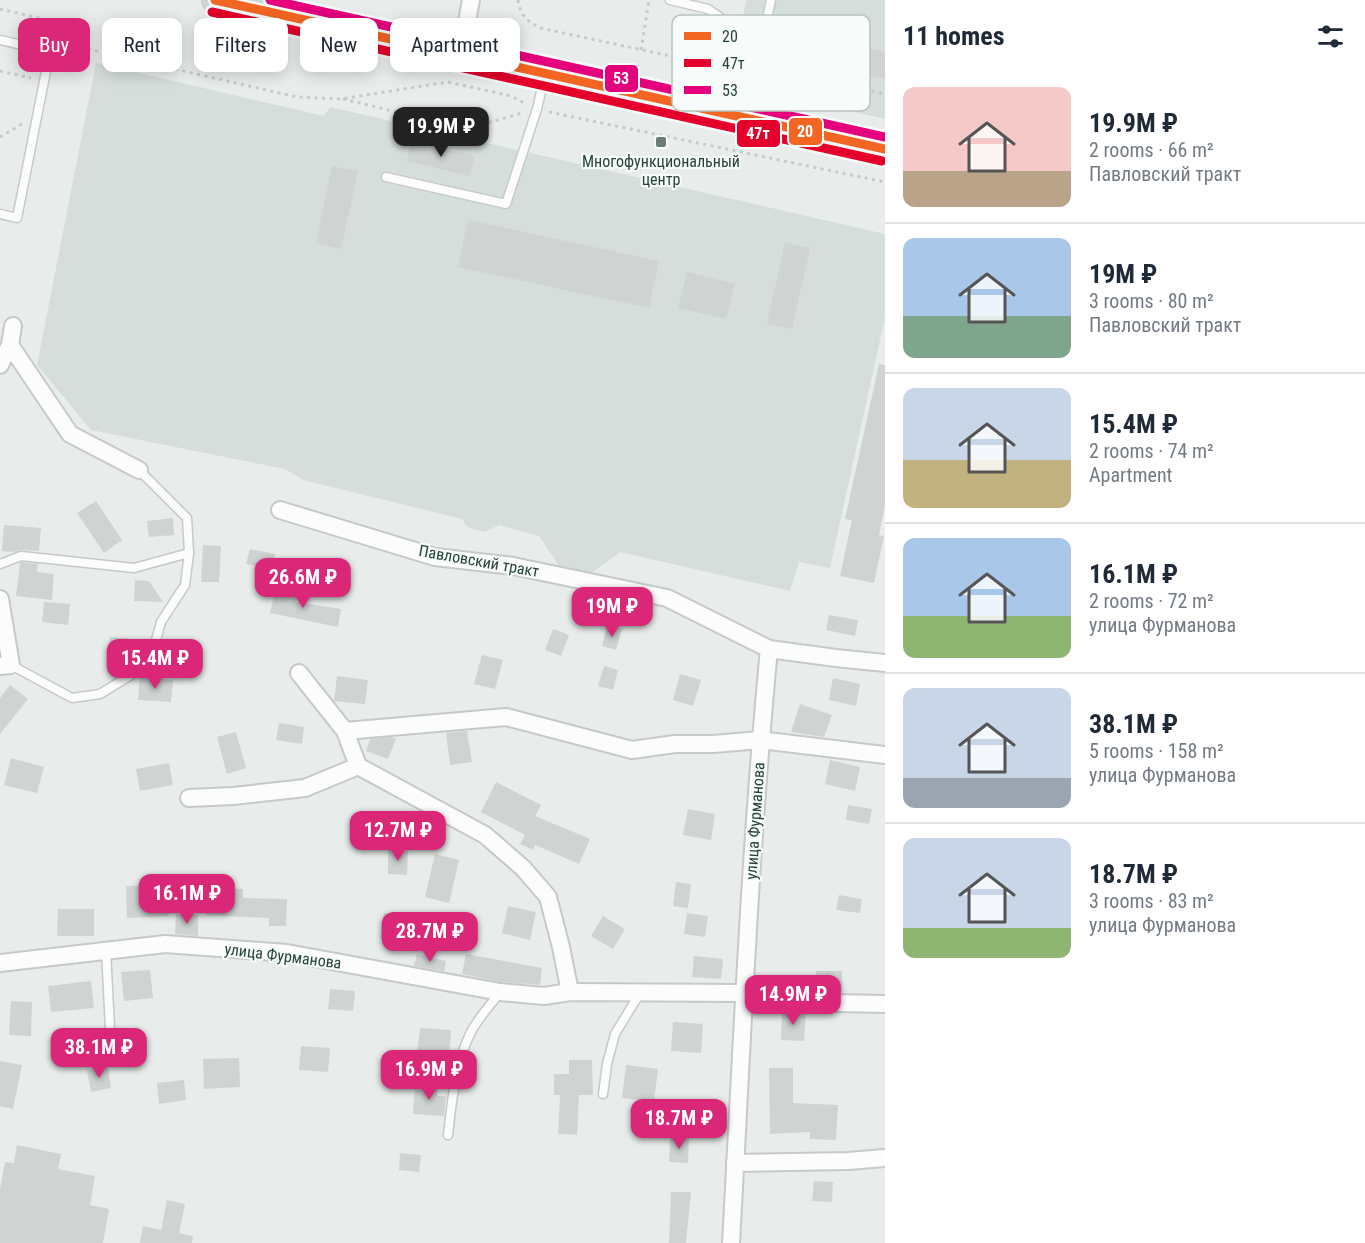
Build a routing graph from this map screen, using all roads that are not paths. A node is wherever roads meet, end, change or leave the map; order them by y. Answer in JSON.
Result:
{"nodes":[{"id":1,"x":215,"y":0,"type":"edge"},
{"id":2,"x":471,"y":0,"type":"edge"},
{"id":3,"x":670,"y":0,"type":"edge"},
{"id":4,"x":771,"y":0,"type":"edge"},
{"id":5,"x":717,"y":15,"type":"edge"},
{"id":6,"x":768,"y":15,"type":"edge"},
{"id":7,"x":468,"y":18,"type":"edge"},
{"id":8,"x":390,"y":38,"type":"edge"},
{"id":9,"x":0,"y":40,"type":"edge"},
{"id":10,"x":18,"y":44,"type":"edge"},
{"id":11,"x":520,"y":68,"type":"edge"},
{"id":12,"x":46,"y":72,"type":"edge"},
{"id":13,"x":546,"y":74,"type":"junction"},
{"id":14,"x":672,"y":102,"type":"edge"},
{"id":15,"x":715,"y":111,"type":"edge"},
{"id":16,"x":747,"y":111,"type":"edge"},
{"id":17,"x":720,"y":112,"type":"joint"},
{"id":18,"x":746,"y":118,"type":"junction"},
{"id":19,"x":885,"y":149,"type":"edge"},
{"id":20,"x":386,"y":177,"type":"dead end"},
{"id":21,"x":0,"y":214,"type":"edge"},
{"id":22,"x":8,"y":334,"type":"edge"},
{"id":23,"x":0,"y":365,"type":"edge"},
{"id":24,"x":139,"y":470,"type":"joint"},
{"id":25,"x":280,"y":510,"type":"dead end"},
{"id":26,"x":189,"y":553,"type":"junction"},
{"id":27,"x":0,"y":564,"type":"edge"},
{"id":28,"x":0,"y":599,"type":"edge"},
{"id":29,"x":769,"y":649,"type":"junction"},
{"id":30,"x":885,"y":663,"type":"edge"},
{"id":31,"x":5,"y":666,"type":"edge"},
{"id":32,"x":299,"y":673,"type":"dead end"},
{"id":33,"x":345,"y":731,"type":"junction"},
{"id":34,"x":760,"y":740,"type":"junction"},
{"id":35,"x":885,"y":755,"type":"edge"},
{"id":36,"x":358,"y":766,"type":"junction"},
{"id":37,"x":189,"y":798,"type":"dead end"},
{"id":38,"x":106,"y":949,"type":"junction"},
{"id":39,"x":0,"y":963,"type":"edge"},
{"id":40,"x":500,"y":992,"type":"junction"},
{"id":41,"x":570,"y":992,"type":"junction"},
{"id":42,"x":640,"y":993,"type":"junction"},
{"id":43,"x":743,"y":993,"type":"junction"},
{"id":44,"x":885,"y":1004,"type":"edge"},
{"id":45,"x":110,"y":1029,"type":"dead end"},
{"id":46,"x":603,"y":1094,"type":"dead end"},
{"id":47,"x":448,"y":1135,"type":"dead end"},
{"id":48,"x":885,"y":1158,"type":"edge"},
{"id":49,"x":735,"y":1164,"type":"junction"},
{"id":50,"x":731,"y":1243,"type":"edge"}],
"edges":[{"from":1,"to":8,"type":"main road"},
{"from":2,"to":7,"type":"street"},
{"from":3,"to":5,"type":"lane"},
{"from":4,"to":6,"type":"lane"},
{"from":9,"to":10,"type":"lane"},
{"from":11,"to":13,"type":"main road"},
{"from":12,"to":21,"type":"lane"},
{"from":13,"to":14,"type":"main road"},
{"from":13,"to":20,"type":"lane"},
{"from":15,"to":17,"type":"main road"},
{"from":16,"to":18,"type":"lane"},
{"from":17,"to":18,"type":"main road"},
{"from":18,"to":19,"type":"main road"},
{"from":22,"to":23,"type":"street"},
{"from":22,"to":24,"type":"street"},
{"from":24,"to":26,"type":"lane"},
{"from":25,"to":29,"type":"street","name":"Павловский тракт"},
{"from":26,"to":27,"type":"lane"},
{"from":26,"to":31,"type":"lane"},
{"from":28,"to":31,"type":"street"},
{"from":29,"to":30,"type":"street","name":"Павловский тракт"},
{"from":29,"to":34,"type":"street","name":"улица Фурманова"},
{"from":32,"to":33,"type":"street"},
{"from":33,"to":34,"type":"street"},
{"from":33,"to":36,"type":"street"},
{"from":34,"to":35,"type":"street"},
{"from":34,"to":43,"type":"street","name":"улица Фурманова"},
{"from":36,"to":37,"type":"street"},
{"from":36,"to":41,"type":"street"},
{"from":38,"to":39,"type":"street","name":"улица Фурманова"},
{"from":38,"to":40,"type":"street","name":"улица Фурманова"},
{"from":38,"to":45,"type":"lane"},
{"from":40,"to":41,"type":"street","name":"улица Фурманова"},
{"from":40,"to":47,"type":"lane"},
{"from":41,"to":42,"type":"street","name":"улица Фурманова"},
{"from":42,"to":43,"type":"street","name":"улица Фурманова"},
{"from":42,"to":46,"type":"lane"},
{"from":43,"to":44,"type":"street"},
{"from":43,"to":49,"type":"street","name":"улица Фурманова"},
{"from":48,"to":49,"type":"street"},
{"from":49,"to":50,"type":"street","name":"улица Фурманова"}]}
